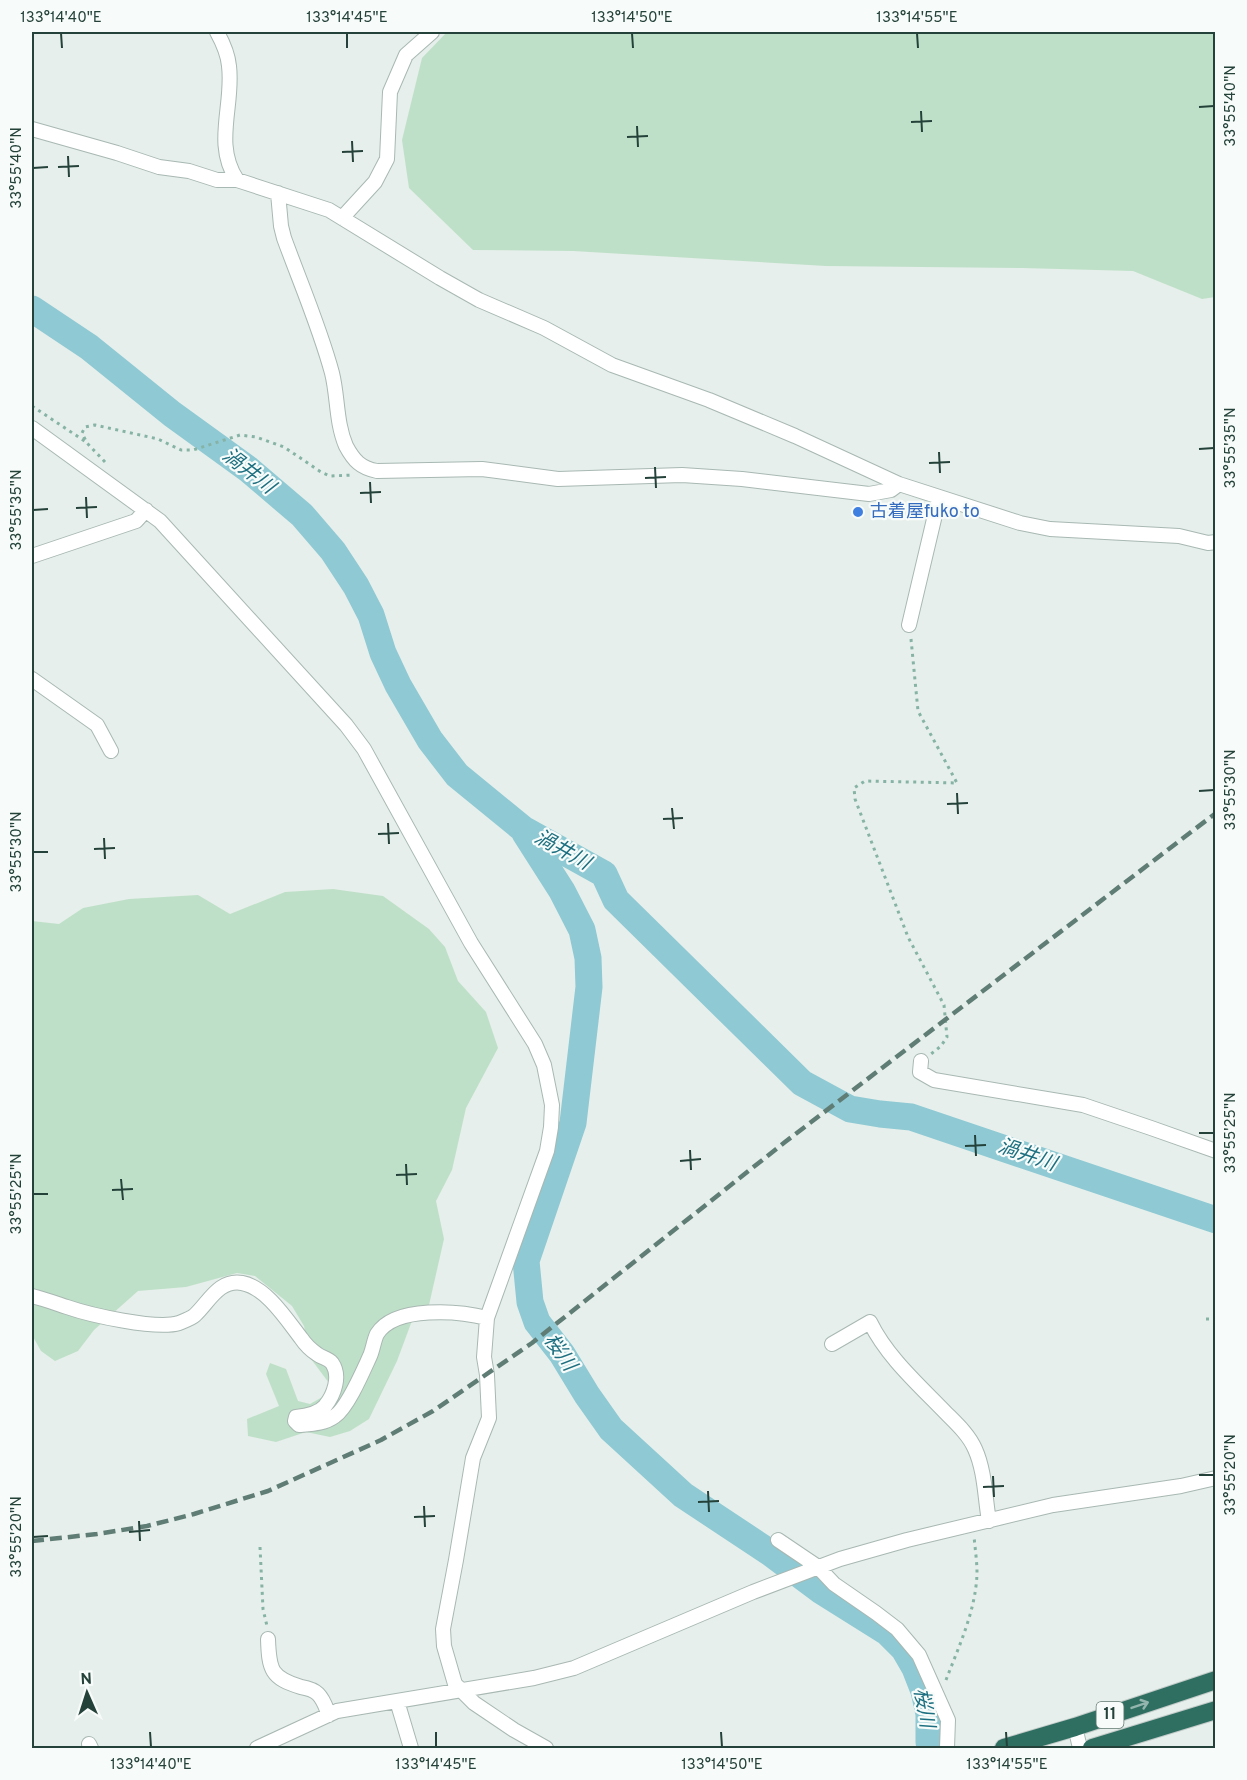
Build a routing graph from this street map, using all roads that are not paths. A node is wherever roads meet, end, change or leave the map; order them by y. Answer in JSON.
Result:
{"nodes":[{"id":1,"x":217,"y":32,"type":"edge"},
{"id":2,"x":432,"y":32,"type":"edge"},
{"id":3,"x":32,"y":129,"type":"edge"},
{"id":4,"x":237,"y":180,"type":"junction"},
{"id":5,"x":278,"y":193,"type":"junction"},
{"id":6,"x":342,"y":218,"type":"junction"},
{"id":7,"x":32,"y":428,"type":"edge"},
{"id":8,"x":899,"y":484,"type":"junction"},
{"id":9,"x":939,"y":498,"type":"junction"},
{"id":10,"x":147,"y":510,"type":"junction"},
{"id":11,"x":1215,"y":542,"type":"edge"},
{"id":12,"x":32,"y":556,"type":"edge"},
{"id":13,"x":909,"y":625,"type":"road end"},
{"id":14,"x":32,"y":679,"type":"edge"},
{"id":15,"x":111,"y":751,"type":"dead end"},
{"id":16,"x":921,"y":1062,"type":"road end"},
{"id":17,"x":1215,"y":1151,"type":"edge"},
{"id":18,"x":32,"y":1296,"type":"edge"},
{"id":19,"x":487,"y":1318,"type":"junction"},
{"id":20,"x":832,"y":1344,"type":"dead end"},
{"id":21,"x":1215,"y":1478,"type":"edge"},
{"id":22,"x":989,"y":1521,"type":"junction"},
{"id":23,"x":778,"y":1540,"type":"dead end"},
{"id":24,"x":815,"y":1568,"type":"junction"},
{"id":25,"x":268,"y":1639,"type":"road end"},
{"id":26,"x":1215,"y":1680,"type":"edge"},
{"id":27,"x":461,"y":1690,"type":"junction"},
{"id":28,"x":397,"y":1701,"type":"junction"},
{"id":29,"x":1215,"y":1710,"type":"edge"},
{"id":30,"x":328,"y":1715,"type":"junction"},
{"id":31,"x":1075,"y":1727,"type":"junction"},
{"id":32,"x":1123,"y":1744,"type":"edge"},
{"id":33,"x":257,"y":1749,"type":"edge"},
{"id":34,"x":411,"y":1749,"type":"edge"},
{"id":35,"x":546,"y":1749,"type":"edge"},
{"id":36,"x":946,"y":1749,"type":"edge"},
{"id":37,"x":1005,"y":1749,"type":"edge"},
{"id":38,"x":1080,"y":1749,"type":"edge"},
{"id":39,"x":1092,"y":1749,"type":"edge"}],
"edges":[{"from":1,"to":4,"type":"street"},
{"from":2,"to":6,"type":"street"},
{"from":3,"to":4,"type":"street"},
{"from":4,"to":5,"type":"street"},
{"from":5,"to":6,"type":"street"},
{"from":5,"to":8,"type":"street"},
{"from":6,"to":8,"type":"street"},
{"from":7,"to":10,"type":"street"},
{"from":8,"to":9,"type":"street"},
{"from":9,"to":11,"type":"street"},
{"from":9,"to":13,"type":"street"},
{"from":10,"to":12,"type":"street"},
{"from":10,"to":19,"type":"street"},
{"from":14,"to":15,"type":"street"},
{"from":16,"to":17,"type":"street"},
{"from":18,"to":19,"type":"street"},
{"from":19,"to":27,"type":"street"},
{"from":20,"to":22,"type":"street"},
{"from":21,"to":22,"type":"street"},
{"from":22,"to":24,"type":"street"},
{"from":23,"to":24,"type":"street"},
{"from":24,"to":27,"type":"street"},
{"from":24,"to":36,"type":"street"},
{"from":25,"to":30,"type":"street"},
{"from":31,"to":26,"type":"highway","number":"11","one_way":true},
{"from":27,"to":28,"type":"street"},
{"from":27,"to":35,"type":"street"},
{"from":28,"to":30,"type":"street"},
{"from":28,"to":34,"type":"street"},
{"from":29,"to":32,"type":"highway","number":"11"},
{"from":30,"to":33,"type":"street"},
{"from":31,"to":37,"type":"highway","number":"11"},
{"from":31,"to":38,"type":"street"},
{"from":32,"to":39,"type":"highway","number":"11"}]}
